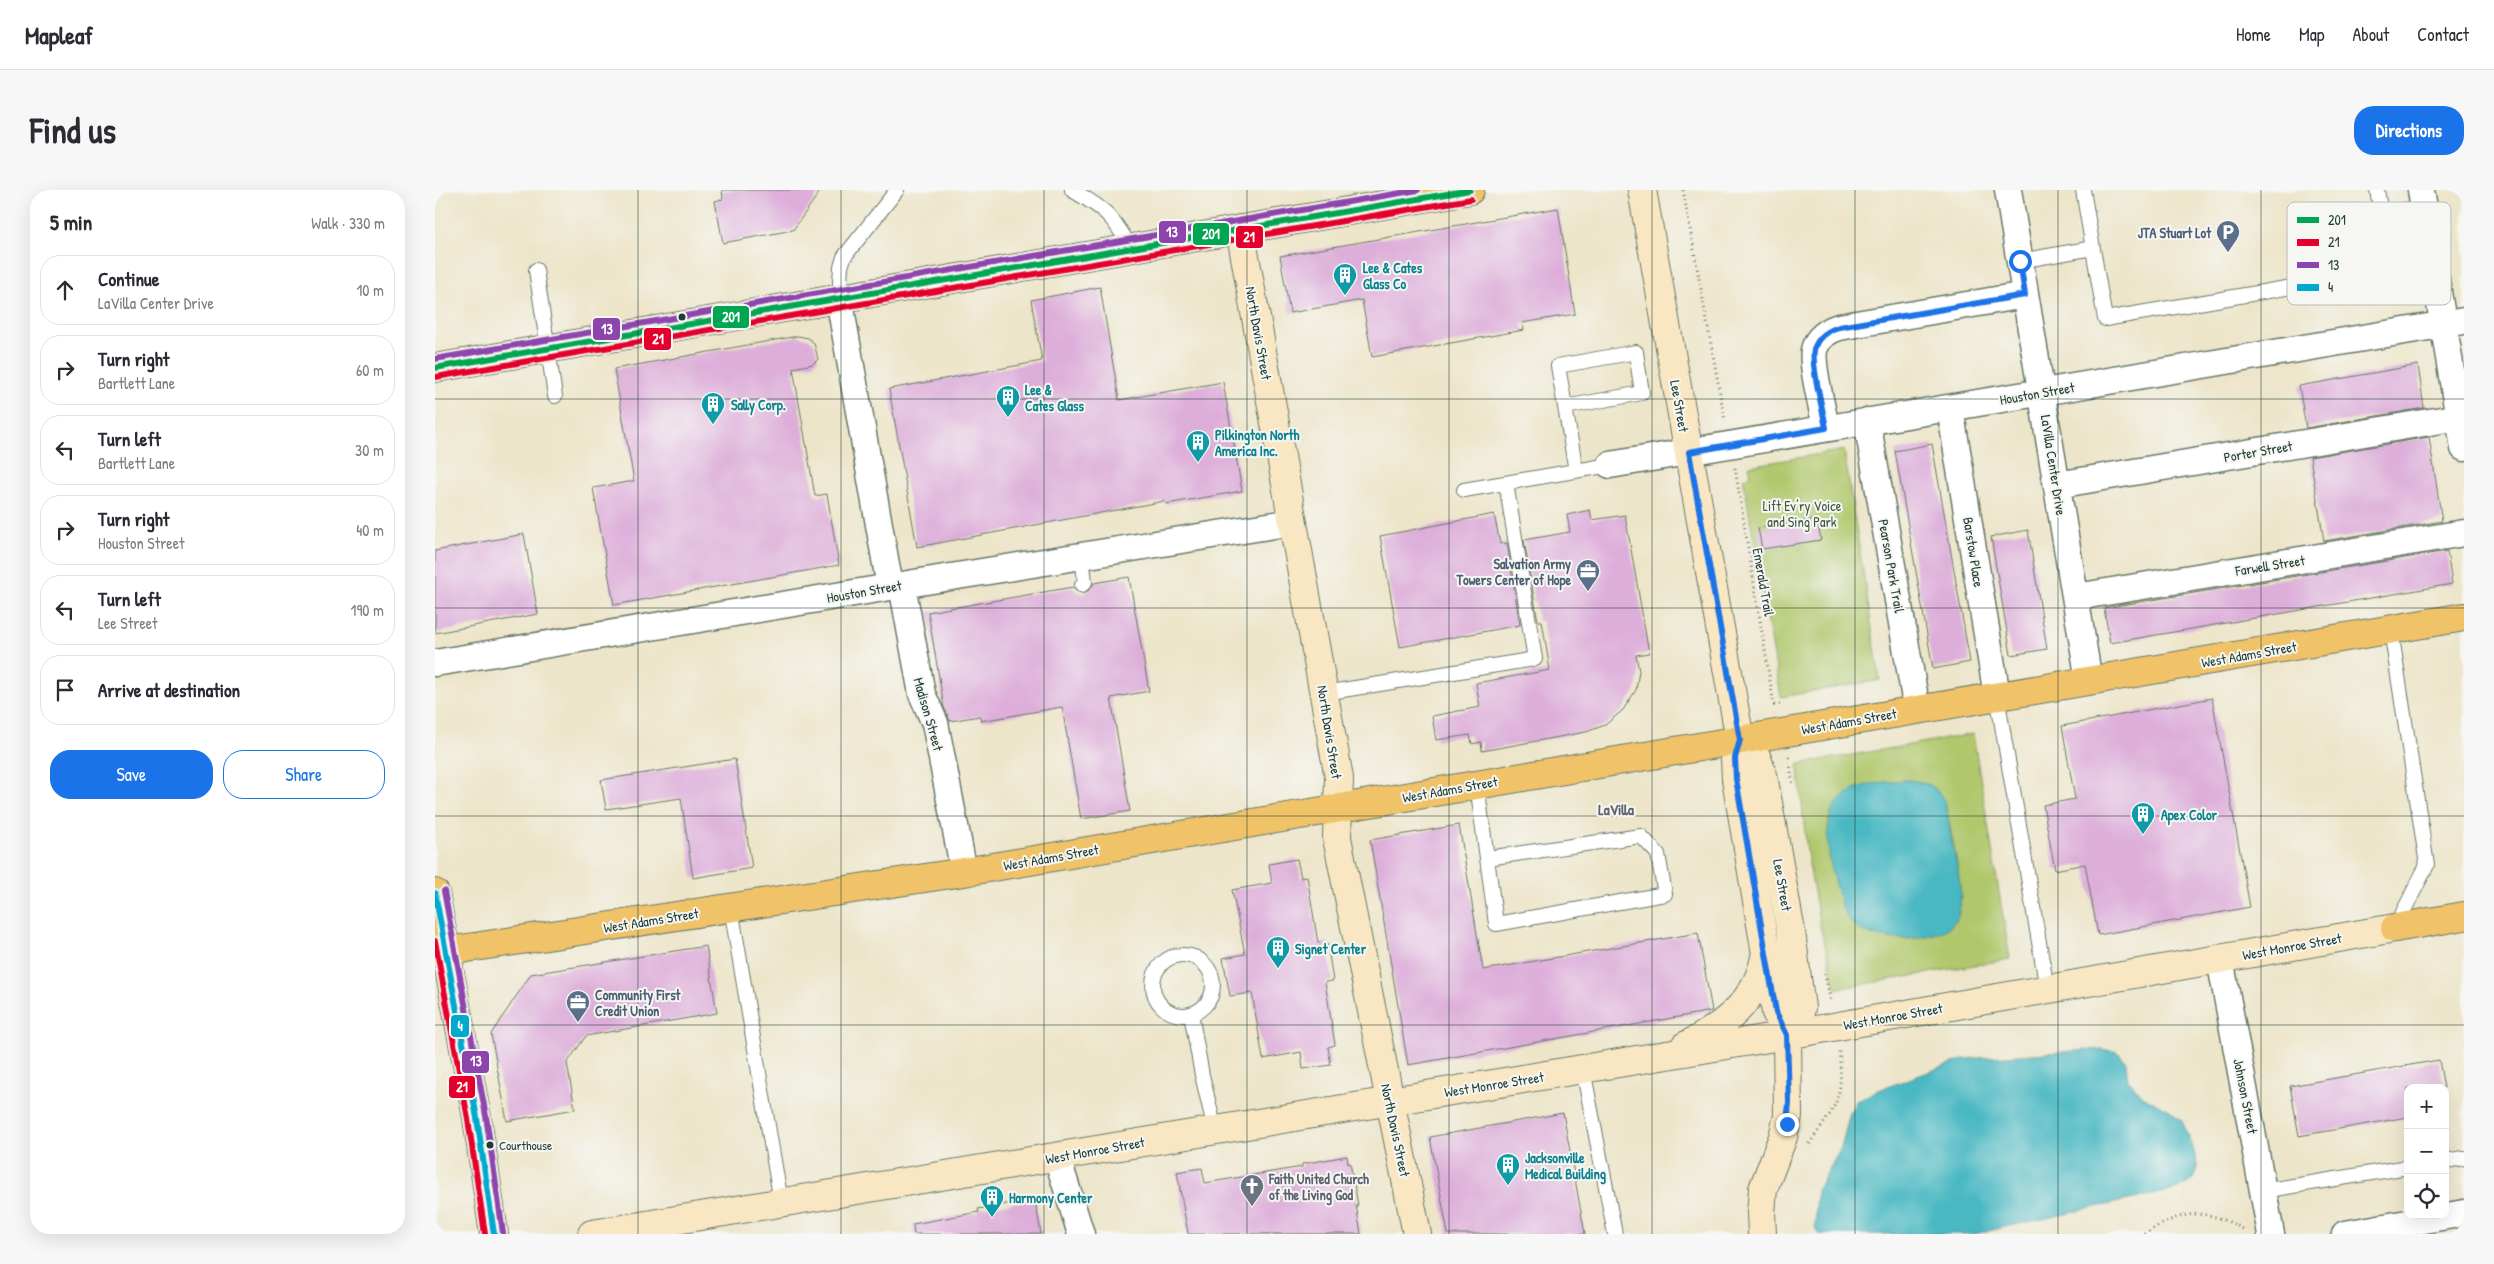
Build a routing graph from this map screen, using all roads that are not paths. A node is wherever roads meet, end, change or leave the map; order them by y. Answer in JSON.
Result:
{"nodes":[{"id":1,"x":897,"y":190,"type":"edge"},
{"id":2,"x":1073,"y":190,"type":"edge"},
{"id":3,"x":1470,"y":190,"type":"edge"},
{"id":4,"x":1642,"y":190,"type":"edge"},
{"id":5,"x":2007,"y":190,"type":"edge"},
{"id":6,"x":2083,"y":190,"type":"edge"},
{"id":7,"x":1403,"y":196,"type":"edge"},
{"id":8,"x":1240,"y":229,"type":"junction"},
{"id":9,"x":1131,"y":248,"type":"junction"},
{"id":10,"x":2093,"y":248,"type":"junction"},
{"id":11,"x":2020,"y":261,"type":"junction"},
{"id":12,"x":536,"y":270,"type":"dead end"},
{"id":13,"x":2287,"y":288,"type":"edge"},
{"id":14,"x":2025,"y":295,"type":"junction"},
{"id":15,"x":839,"y":298,"type":"junction"},
{"id":16,"x":2450,"y":305,"type":"edge"},
{"id":17,"x":2454,"y":322,"type":"edge"},
{"id":18,"x":548,"y":348,"type":"junction"},
{"id":19,"x":435,"y":368,"type":"edge"},
{"id":20,"x":2041,"y":392,"type":"junction"},
{"id":21,"x":555,"y":396,"type":"dead end"},
{"id":22,"x":1565,"y":407,"type":"junction"},
{"id":23,"x":1950,"y":408,"type":"junction"},
{"id":24,"x":2459,"y":416,"type":"junction"},
{"id":25,"x":1867,"y":421,"type":"junction"},
{"id":26,"x":1826,"y":428,"type":"junction"},
{"id":27,"x":2464,"y":448,"type":"edge"},
{"id":28,"x":1689,"y":452,"type":"junction"},
{"id":29,"x":1610,"y":465,"type":"joint"},
{"id":30,"x":1576,"y":471,"type":"junction"},
{"id":31,"x":1506,"y":483,"type":"junction"},
{"id":32,"x":2057,"y":485,"type":"junction"},
{"id":33,"x":1464,"y":490,"type":"dead end"},
{"id":34,"x":1293,"y":522,"type":"junction"},
{"id":35,"x":2464,"y":533,"type":"edge"},
{"id":36,"x":1082,"y":556,"type":"junction"},
{"id":37,"x":1082,"y":585,"type":"dead end"},
{"id":38,"x":896,"y":586,"type":"junction"},
{"id":39,"x":2076,"y":597,"type":"junction"},
{"id":40,"x":2464,"y":617,"type":"edge"},
{"id":41,"x":2391,"y":630,"type":"junction"},
{"id":42,"x":435,"y":664,"type":"edge"},
{"id":43,"x":2089,"y":681,"type":"junction"},
{"id":44,"x":1324,"y":693,"type":"junction"},
{"id":45,"x":1997,"y":696,"type":"junction"},
{"id":46,"x":1917,"y":710,"type":"junction"},
{"id":47,"x":1740,"y":740,"type":"junction"},
{"id":48,"x":1477,"y":785,"type":"junction"},
{"id":49,"x":1338,"y":809,"type":"junction"},
{"id":50,"x":1487,"y":858,"type":"junction"},
{"id":51,"x":964,"y":872,"type":"junction"},
{"id":52,"x":435,"y":893,"type":"edge"},
{"id":53,"x":731,"y":908,"type":"junction"},
{"id":54,"x":2464,"y":916,"type":"edge"},
{"id":55,"x":2395,"y":928,"type":"junction"},
{"id":56,"x":440,"y":952,"type":"edge"},
{"id":57,"x":1766,"y":954,"type":"junction"},
{"id":58,"x":2220,"y":959,"type":"junction"},
{"id":59,"x":2047,"y":989,"type":"junction"},
{"id":60,"x":1191,"y":1014,"type":"junction"},
{"id":61,"x":1787,"y":1035,"type":"junction"},
{"id":62,"x":1664,"y":1055,"type":"junction"},
{"id":63,"x":1583,"y":1069,"type":"junction"},
{"id":64,"x":1390,"y":1101,"type":"junction"},
{"id":65,"x":1215,"y":1130,"type":"junction"},
{"id":66,"x":1057,"y":1157,"type":"junction"},
{"id":67,"x":2464,"y":1158,"type":"edge"},
{"id":68,"x":2449,"y":1160,"type":"edge"},
{"id":69,"x":2404,"y":1168,"type":"edge"},
{"id":70,"x":2263,"y":1191,"type":"junction"},
{"id":71,"x":781,"y":1202,"type":"junction"},
{"id":72,"x":2464,"y":1213,"type":"edge"},
{"id":73,"x":494,"y":1234,"type":"edge"},
{"id":74,"x":592,"y":1234,"type":"edge"},
{"id":75,"x":1081,"y":1234,"type":"edge"},
{"id":76,"x":1417,"y":1234,"type":"edge"},
{"id":77,"x":1615,"y":1234,"type":"edge"},
{"id":78,"x":1762,"y":1234,"type":"edge"},
{"id":79,"x":2271,"y":1234,"type":"edge"},
{"id":80,"x":2345,"y":1234,"type":"edge"}],
"edges":[{"from":1,"to":15,"type":"lane"},
{"from":2,"to":9,"type":"lane"},
{"from":3,"to":7,"type":"main road"},
{"from":4,"to":28,"type":"street","name":"Lee Street"},
{"from":5,"to":11,"type":"street","name":"LaVilla Center Drive"},
{"from":6,"to":10,"type":"lane"},
{"from":7,"to":8,"type":"main road"},
{"from":8,"to":9,"type":"main road"},
{"from":8,"to":34,"type":"street","name":"North Davis Street"},
{"from":9,"to":15,"type":"main road"},
{"from":10,"to":11,"type":"lane"},
{"from":10,"to":13,"type":"lane"},
{"from":11,"to":14,"type":"street","name":"LaVilla Center Drive"},
{"from":12,"to":18,"type":"lane"},
{"from":14,"to":20,"type":"street","name":"LaVilla Center Drive"},
{"from":14,"to":26,"type":"street"},
{"from":15,"to":18,"type":"main road"},
{"from":15,"to":38,"type":"street","name":"Madison Street"},
{"from":16,"to":17,"type":"street"},
{"from":17,"to":20,"type":"street","name":"Houston Street"},
{"from":17,"to":24,"type":"street"},
{"from":18,"to":19,"type":"main road"},
{"from":18,"to":21,"type":"lane"},
{"from":20,"to":23,"type":"street","name":"Houston Street"},
{"from":20,"to":32,"type":"street","name":"LaVilla Center Drive"},
{"from":22,"to":22,"type":"lane"},
{"from":22,"to":30,"type":"lane"},
{"from":23,"to":25,"type":"street","name":"Houston Street"},
{"from":23,"to":45,"type":"street","name":"Barstow Place"},
{"from":24,"to":27,"type":"street"},
{"from":24,"to":32,"type":"street","name":"Porter Street"},
{"from":25,"to":26,"type":"street","name":"Houston Street"},
{"from":25,"to":46,"type":"street","name":"Pearson Park Trail"},
{"from":26,"to":28,"type":"street","name":"Houston Street"},
{"from":28,"to":29,"type":"street","name":"Houston Street"},
{"from":28,"to":47,"type":"street","name":"Lee Street"},
{"from":29,"to":30,"type":"lane"},
{"from":30,"to":31,"type":"lane"},
{"from":31,"to":33,"type":"lane"},
{"from":31,"to":44,"type":"lane"},
{"from":32,"to":39,"type":"street","name":"LaVilla Center Drive"},
{"from":34,"to":36,"type":"street","name":"Houston Street"},
{"from":34,"to":44,"type":"street","name":"North Davis Street"},
{"from":35,"to":39,"type":"street","name":"Farwell Street"},
{"from":36,"to":37,"type":"lane"},
{"from":36,"to":38,"type":"street","name":"Houston Street"},
{"from":38,"to":42,"type":"street","name":"Houston Street"},
{"from":38,"to":51,"type":"street","name":"Madison Street"},
{"from":39,"to":43,"type":"street","name":"LaVilla Center Drive"},
{"from":40,"to":41,"type":"main road","name":"West Adams Street"},
{"from":41,"to":43,"type":"main road","name":"West Adams Street"},
{"from":41,"to":55,"type":"lane"},
{"from":43,"to":45,"type":"main road","name":"West Adams Street"},
{"from":44,"to":49,"type":"street","name":"North Davis Street"},
{"from":45,"to":46,"type":"main road","name":"West Adams Street"},
{"from":45,"to":59,"type":"lane"},
{"from":46,"to":47,"type":"main road","name":"West Adams Street"},
{"from":47,"to":48,"type":"main road","name":"West Adams Street"},
{"from":47,"to":57,"type":"street","name":"Lee Street"},
{"from":47,"to":61,"type":"street","name":"Lee Street"},
{"from":48,"to":49,"type":"main road","name":"West Adams Street"},
{"from":48,"to":50,"type":"lane"},
{"from":49,"to":51,"type":"main road","name":"West Adams Street"},
{"from":49,"to":64,"type":"street","name":"North Davis Street"},
{"from":50,"to":50,"type":"lane"},
{"from":51,"to":53,"type":"main road","name":"West Adams Street"},
{"from":52,"to":56,"type":"main road"},
{"from":53,"to":56,"type":"main road","name":"West Adams Street"},
{"from":53,"to":71,"type":"lane"},
{"from":54,"to":55,"type":"main road"},
{"from":55,"to":58,"type":"street","name":"West Monroe Street"},
{"from":56,"to":73,"type":"main road"},
{"from":57,"to":61,"type":"street","name":"Lee Street"},
{"from":57,"to":62,"type":"street"},
{"from":58,"to":59,"type":"street","name":"West Monroe Street"},
{"from":58,"to":70,"type":"street","name":"Johnson Street"},
{"from":59,"to":61,"type":"street","name":"West Monroe Street"},
{"from":60,"to":60,"type":"lane"},
{"from":60,"to":65,"type":"lane"},
{"from":61,"to":62,"type":"street","name":"West Monroe Street"},
{"from":61,"to":78,"type":"street","name":"Lee Street"},
{"from":62,"to":63,"type":"street","name":"West Monroe Street"},
{"from":63,"to":64,"type":"street","name":"West Monroe Street"},
{"from":63,"to":77,"type":"lane"},
{"from":64,"to":65,"type":"street","name":"West Monroe Street"},
{"from":64,"to":76,"type":"street","name":"North Davis Street"},
{"from":65,"to":66,"type":"street","name":"West Monroe Street"},
{"from":66,"to":71,"type":"street","name":"West Monroe Street"},
{"from":66,"to":75,"type":"street"},
{"from":67,"to":68,"type":"lane"},
{"from":69,"to":70,"type":"lane"},
{"from":70,"to":79,"type":"street","name":"Johnson Street"},
{"from":71,"to":74,"type":"street","name":"West Monroe Street"},
{"from":72,"to":80,"type":"street"}]}
